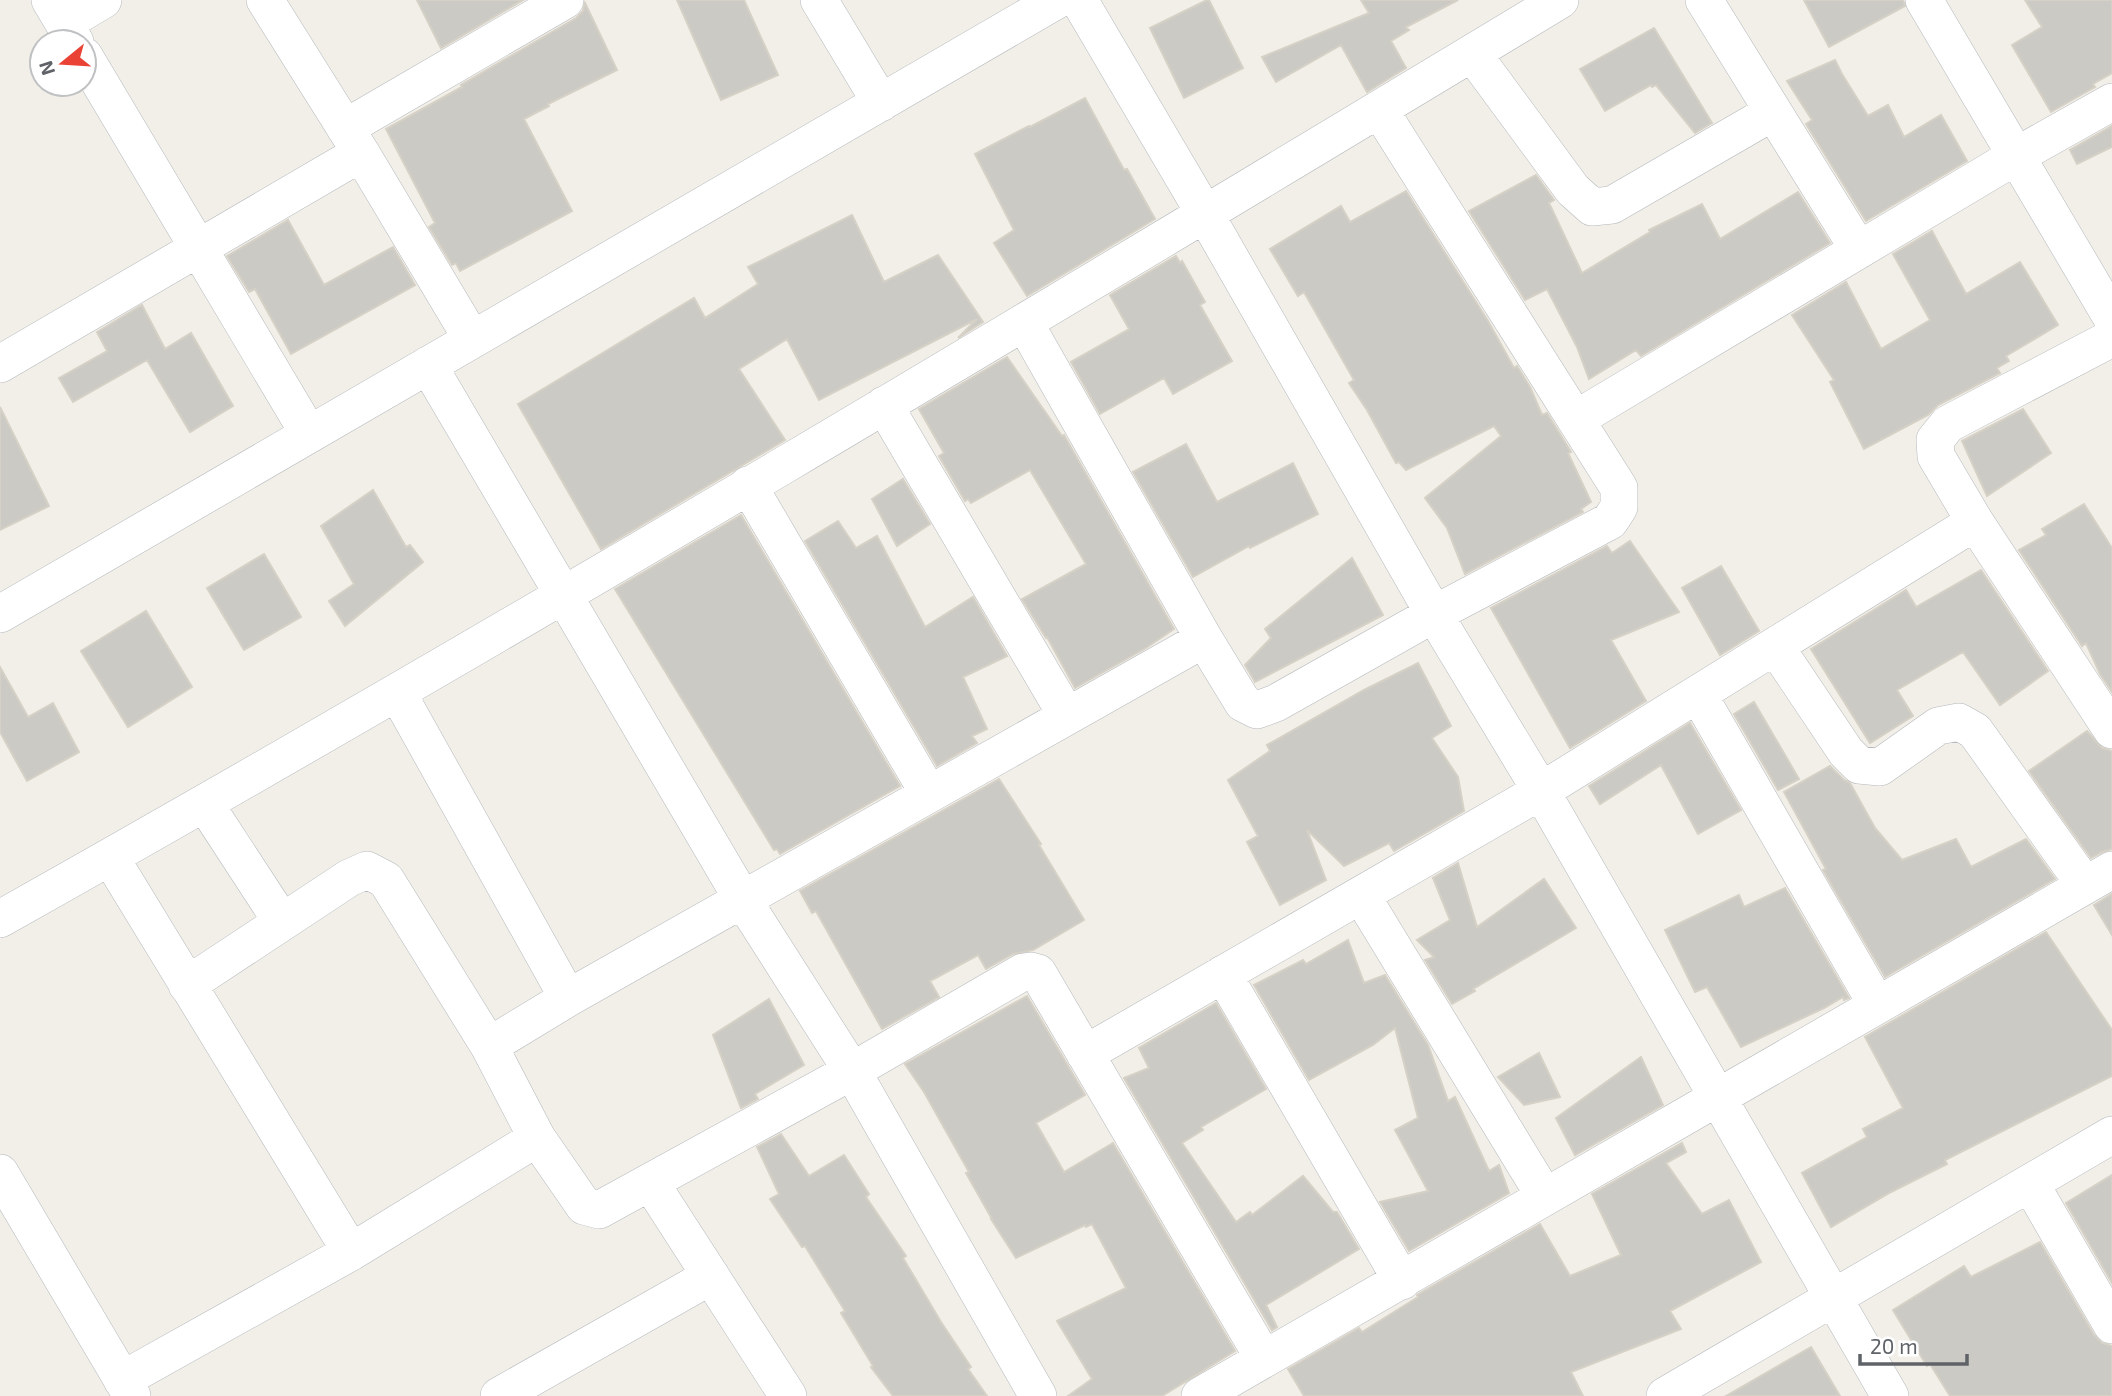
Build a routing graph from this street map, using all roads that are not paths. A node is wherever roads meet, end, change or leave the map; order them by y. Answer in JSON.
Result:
{"nodes":[{"id":1,"x":103,"y":0,"type":"edge"},
{"id":2,"x":265,"y":0,"type":"edge"},
{"id":3,"x":565,"y":0,"type":"edge"},
{"id":4,"x":818,"y":0,"type":"edge"},
{"id":5,"x":1057,"y":0,"type":"edge"},
{"id":6,"x":1079,"y":0,"type":"edge"},
{"id":7,"x":1560,"y":0,"type":"edge"},
{"id":8,"x":1703,"y":0,"type":"edge"},
{"id":9,"x":1924,"y":0,"type":"edge"},
{"id":10,"x":63,"y":22,"type":"edge"},
{"id":11,"x":1472,"y":53,"type":"junction"},
{"id":12,"x":98,"y":79,"type":"edge"},
{"id":13,"x":2112,"y":102,"type":"edge"},
{"id":14,"x":881,"y":103,"type":"junction"},
{"id":15,"x":1379,"y":109,"type":"junction"},
{"id":16,"x":1773,"y":112,"type":"junction"},
{"id":17,"x":353,"y":140,"type":"junction"},
{"id":18,"x":2016,"y":156,"type":"junction"},
{"id":19,"x":1205,"y":214,"type":"junction"},
{"id":20,"x":199,"y":249,"type":"junction"},
{"id":21,"x":1859,"y":250,"type":"junction"},
{"id":22,"x":2112,"y":318,"type":"edge"},
{"id":23,"x":1024,"y":322,"type":"junction"},
{"id":24,"x":2112,"y":338,"type":"edge"},
{"id":25,"x":472,"y":339,"type":"junction"},
{"id":26,"x":0,"y":364,"type":"edge"},
{"id":27,"x":428,"y":365,"type":"junction"},
{"id":28,"x":884,"y":405,"type":"junction"},
{"id":29,"x":1576,"y":419,"type":"junction"},
{"id":30,"x":309,"y":434,"type":"junction"},
{"id":31,"x":748,"y":485,"type":"junction"},
{"id":32,"x":1975,"y":522,"type":"junction"},
{"id":33,"x":564,"y":594,"type":"junction"},
{"id":34,"x":0,"y":614,"type":"edge"},
{"id":35,"x":1434,"y":614,"type":"junction"},
{"id":36,"x":1203,"y":639,"type":"junction"},
{"id":37,"x":1775,"y":646,"type":"junction"},
{"id":38,"x":397,"y":692,"type":"junction"},
{"id":39,"x":1698,"y":694,"type":"junction"},
{"id":40,"x":1067,"y":716,"type":"junction"},
{"id":41,"x":2112,"y":730,"type":"edge"},
{"id":42,"x":1541,"y":791,"type":"junction"},
{"id":43,"x":929,"y":794,"type":"junction"},
{"id":44,"x":205,"y":804,"type":"junction"},
{"id":45,"x":110,"y":857,"type":"junction"},
{"id":46,"x":2098,"y":878,"type":"edge"},
{"id":47,"x":1361,"y":895,"type":"junction"},
{"id":48,"x":743,"y":900,"type":"junction"},
{"id":49,"x":0,"y":919,"type":"edge"},
{"id":50,"x":282,"y":922,"type":"junction"},
{"id":51,"x":1223,"y":974,"type":"junction"},
{"id":52,"x":187,"y":985,"type":"junction"},
{"id":53,"x":568,"y":999,"type":"junction"},
{"id":54,"x":1878,"y":1005,"type":"junction"},
{"id":55,"x":489,"y":1046,"type":"junction"},
{"id":56,"x":1085,"y":1054,"type":"junction"},
{"id":57,"x":852,"y":1071,"type":"junction"},
{"id":58,"x":1718,"y":1097,"type":"junction"},
{"id":59,"x":2112,"y":1135,"type":"edge"},
{"id":60,"x":537,"y":1138,"type":"junction"},
{"id":61,"x":0,"y":1173,"type":"edge"},
{"id":62,"x":650,"y":1182,"type":"junction"},
{"id":63,"x":2030,"y":1183,"type":"junction"},
{"id":64,"x":1545,"y":1197,"type":"junction"},
{"id":65,"x":351,"y":1252,"type":"junction"},
{"id":66,"x":711,"y":1276,"type":"junction"},
{"id":67,"x":1402,"y":1280,"type":"junction"},
{"id":68,"x":1833,"y":1298,"type":"junction"},
{"id":69,"x":2112,"y":1325,"type":"edge"},
{"id":70,"x":1264,"y":1359,"type":"junction"},
{"id":71,"x":127,"y":1388,"type":"edge"},
{"id":72,"x":499,"y":1396,"type":"edge"},
{"id":73,"x":788,"y":1396,"type":"edge"},
{"id":74,"x":1038,"y":1396,"type":"edge"},
{"id":75,"x":1200,"y":1396,"type":"edge"},
{"id":76,"x":1665,"y":1396,"type":"edge"},
{"id":77,"x":1889,"y":1396,"type":"edge"}],
"edges":[{"from":1,"to":10,"type":"street"},
{"from":2,"to":17,"type":"street"},
{"from":3,"to":17,"type":"street"},
{"from":4,"to":14,"type":"street"},
{"from":5,"to":14,"type":"street"},
{"from":6,"to":19,"type":"street"},
{"from":7,"to":11,"type":"street"},
{"from":8,"to":16,"type":"street"},
{"from":9,"to":18,"type":"street"},
{"from":11,"to":15,"type":"street"},
{"from":11,"to":16,"type":"street"},
{"from":12,"to":20,"type":"street"},
{"from":13,"to":18,"type":"street"},
{"from":14,"to":25,"type":"street"},
{"from":15,"to":19,"type":"street"},
{"from":15,"to":29,"type":"street"},
{"from":16,"to":21,"type":"street"},
{"from":17,"to":20,"type":"street"},
{"from":17,"to":25,"type":"street"},
{"from":18,"to":21,"type":"street"},
{"from":18,"to":22,"type":"street"},
{"from":19,"to":23,"type":"street"},
{"from":19,"to":35,"type":"street"},
{"from":20,"to":26,"type":"street"},
{"from":20,"to":30,"type":"street"},
{"from":21,"to":29,"type":"street"},
{"from":23,"to":28,"type":"street"},
{"from":23,"to":36,"type":"street"},
{"from":24,"to":32,"type":"street"},
{"from":25,"to":27,"type":"street"},
{"from":27,"to":30,"type":"street"},
{"from":27,"to":33,"type":"street"},
{"from":28,"to":31,"type":"street"},
{"from":28,"to":40,"type":"street"},
{"from":29,"to":35,"type":"street"},
{"from":30,"to":34,"type":"street"},
{"from":31,"to":33,"type":"street"},
{"from":31,"to":43,"type":"street"},
{"from":32,"to":37,"type":"street"},
{"from":32,"to":41,"type":"street"},
{"from":33,"to":38,"type":"street"},
{"from":33,"to":48,"type":"street"},
{"from":35,"to":36,"type":"street"},
{"from":35,"to":42,"type":"street"},
{"from":36,"to":40,"type":"street"},
{"from":37,"to":39,"type":"street"},
{"from":37,"to":46,"type":"street"},
{"from":38,"to":44,"type":"street"},
{"from":38,"to":53,"type":"street"},
{"from":39,"to":42,"type":"street"},
{"from":39,"to":54,"type":"street"},
{"from":40,"to":43,"type":"street"},
{"from":42,"to":47,"type":"street"},
{"from":42,"to":58,"type":"street"},
{"from":43,"to":48,"type":"street"},
{"from":44,"to":45,"type":"street"},
{"from":44,"to":50,"type":"street"},
{"from":45,"to":49,"type":"street"},
{"from":45,"to":52,"type":"street"},
{"from":46,"to":54,"type":"street"},
{"from":47,"to":51,"type":"street"},
{"from":47,"to":64,"type":"street"},
{"from":48,"to":53,"type":"street"},
{"from":48,"to":57,"type":"street"},
{"from":50,"to":52,"type":"street"},
{"from":50,"to":55,"type":"street"},
{"from":51,"to":56,"type":"street"},
{"from":51,"to":67,"type":"street"},
{"from":52,"to":65,"type":"street"},
{"from":53,"to":55,"type":"street"},
{"from":54,"to":58,"type":"street"},
{"from":55,"to":60,"type":"street"},
{"from":56,"to":57,"type":"street"},
{"from":56,"to":70,"type":"street"},
{"from":57,"to":62,"type":"street"},
{"from":57,"to":74,"type":"street"},
{"from":58,"to":64,"type":"street"},
{"from":58,"to":68,"type":"street"},
{"from":59,"to":63,"type":"street"},
{"from":60,"to":62,"type":"street"},
{"from":60,"to":65,"type":"street"},
{"from":61,"to":71,"type":"street"},
{"from":62,"to":66,"type":"street"},
{"from":63,"to":68,"type":"street"},
{"from":63,"to":69,"type":"street"},
{"from":64,"to":67,"type":"street"},
{"from":65,"to":71,"type":"street"},
{"from":66,"to":72,"type":"street"},
{"from":66,"to":73,"type":"street"},
{"from":67,"to":70,"type":"street"},
{"from":68,"to":76,"type":"street"},
{"from":68,"to":77,"type":"street"},
{"from":70,"to":75,"type":"street"}]}
